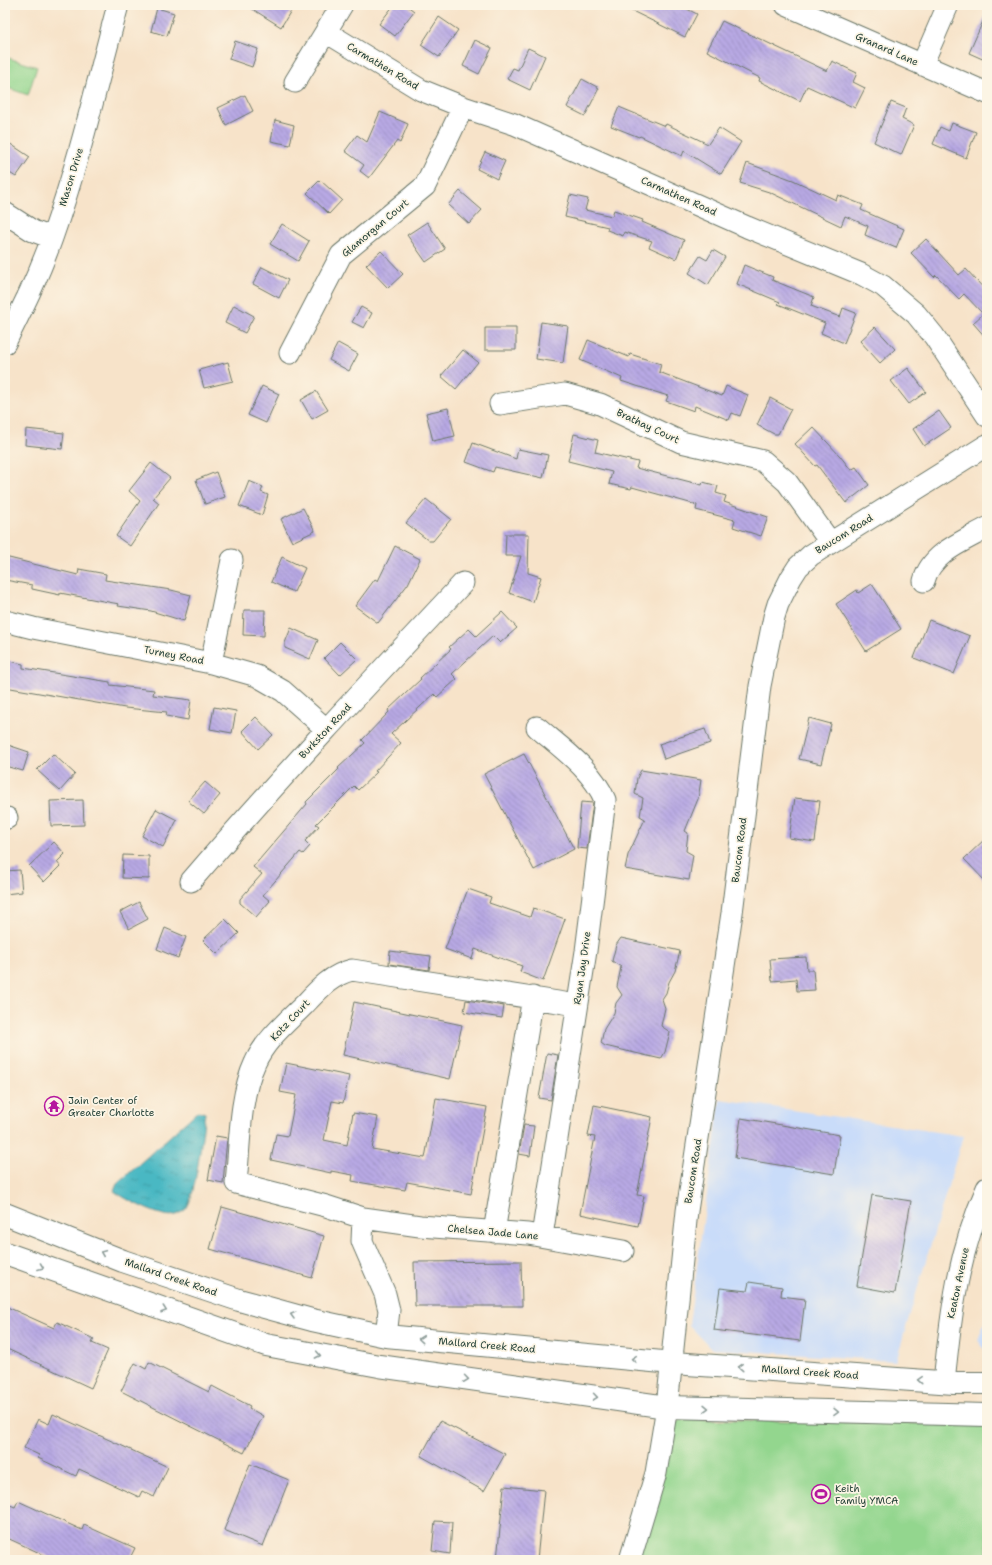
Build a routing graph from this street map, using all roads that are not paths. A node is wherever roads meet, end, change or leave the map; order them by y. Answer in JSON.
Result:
{"nodes":[{"id":1,"x":118,"y":5,"type":"edge"},
{"id":2,"x":342,"y":5,"type":"edge"},
{"id":3,"x":786,"y":5,"type":"edge"},
{"id":4,"x":948,"y":5,"type":"edge"},
{"id":5,"x":326,"y":32,"type":"junction"},
{"id":6,"x":922,"y":65,"type":"junction"},
{"id":7,"x":296,"y":82,"type":"dead end"},
{"id":8,"x":987,"y":93,"type":"edge"},
{"id":9,"x":463,"y":107,"type":"junction"},
{"id":10,"x":5,"y":213,"type":"edge"},
{"id":11,"x":52,"y":238,"type":"junction"},
{"id":12,"x":5,"y":343,"type":"edge"},
{"id":13,"x":290,"y":353,"type":"dead end"},
{"id":14,"x":500,"y":404,"type":"dead end"},
{"id":15,"x":987,"y":416,"type":"edge"},
{"id":16,"x":987,"y":446,"type":"edge"},
{"id":17,"x":987,"y":528,"type":"edge"},
{"id":18,"x":830,"y":542,"type":"junction"},
{"id":19,"x":232,"y":560,"type":"dead end"},
{"id":20,"x":924,"y":581,"type":"dead end"},
{"id":21,"x":463,"y":583,"type":"dead end"},
{"id":22,"x":5,"y":620,"type":"edge"},
{"id":23,"x":211,"y":663,"type":"junction"},
{"id":24,"x":537,"y":726,"type":"dead end"},
{"id":25,"x":326,"y":729,"type":"junction"},
{"id":26,"x":191,"y":881,"type":"dead end"},
{"id":27,"x":533,"y":997,"type":"junction"},
{"id":28,"x":577,"y":1005,"type":"junction"},
{"id":29,"x":987,"y":1188,"type":"edge"},
{"id":30,"x":5,"y":1214,"type":"edge"},
{"id":31,"x":363,"y":1218,"type":"junction"},
{"id":32,"x":494,"y":1232,"type":"junction"},
{"id":33,"x":542,"y":1236,"type":"junction"},
{"id":34,"x":623,"y":1251,"type":"dead end"},
{"id":35,"x":5,"y":1253,"type":"edge"},
{"id":36,"x":386,"y":1336,"type":"junction"},
{"id":37,"x":673,"y":1363,"type":"junction"},
{"id":38,"x":944,"y":1382,"type":"junction"},
{"id":39,"x":987,"y":1383,"type":"edge"},
{"id":40,"x":987,"y":1401,"type":"edge"},
{"id":41,"x":667,"y":1407,"type":"junction"},
{"id":42,"x":962,"y":1415,"type":"junction"},
{"id":43,"x":987,"y":1415,"type":"edge"},
{"id":44,"x":630,"y":1560,"type":"edge"}],
"edges":[{"from":1,"to":11,"type":"street","name":"Mason Drive"},
{"from":2,"to":5,"type":"street"},
{"from":3,"to":6,"type":"street","name":"Granard Lane"},
{"from":4,"to":6,"type":"street"},
{"from":5,"to":7,"type":"street"},
{"from":5,"to":9,"type":"street","name":"Carmathen Road"},
{"from":6,"to":8,"type":"street","name":"Granard Lane"},
{"from":9,"to":13,"type":"street","name":"Glamorgan Court"},
{"from":9,"to":15,"type":"street","name":"Carmathen Road"},
{"from":10,"to":11,"type":"street"},
{"from":11,"to":12,"type":"street","name":"Mason Drive"},
{"from":14,"to":18,"type":"street","name":"Brathay Court"},
{"from":16,"to":18,"type":"street","name":"Baucom Road"},
{"from":17,"to":20,"type":"street"},
{"from":18,"to":37,"type":"street","name":"Baucom Road"},
{"from":19,"to":23,"type":"street"},
{"from":21,"to":25,"type":"street","name":"Burkston Road"},
{"from":22,"to":23,"type":"street","name":"Turney Road"},
{"from":23,"to":25,"type":"street","name":"Turney Road"},
{"from":24,"to":28,"type":"street","name":"Ryan Jay Drive"},
{"from":25,"to":26,"type":"street","name":"Burkston Road"},
{"from":27,"to":28,"type":"street","name":"Kotz Court"},
{"from":27,"to":31,"type":"street","name":"Kotz Court"},
{"from":27,"to":32,"type":"street"},
{"from":28,"to":33,"type":"street","name":"Ryan Jay Drive"},
{"from":29,"to":38,"type":"street","name":"Keaton Avenue"},
{"from":36,"to":30,"type":"main road","name":"Mallard Creek Road","one_way":true},
{"from":31,"to":32,"type":"street","name":"Chelsea Jade Lane"},
{"from":31,"to":36,"type":"street"},
{"from":32,"to":33,"type":"street","name":"Chelsea Jade Lane"},
{"from":33,"to":34,"type":"street","name":"Chelsea Jade Lane"},
{"from":35,"to":41,"type":"main road","one_way":true},
{"from":37,"to":36,"type":"main road","name":"Mallard Creek Road","one_way":true},
{"from":38,"to":37,"type":"main road","name":"Mallard Creek Road","one_way":true},
{"from":37,"to":41,"type":"street","name":"Baucom Road"},
{"from":38,"to":39,"type":"main road","name":"Mallard Creek Road"},
{"from":40,"to":42,"type":"main road"},
{"from":41,"to":42,"type":"main road","one_way":true},
{"from":41,"to":44,"type":"street","name":"Baucom Road"},
{"from":42,"to":43,"type":"main road"}]}
